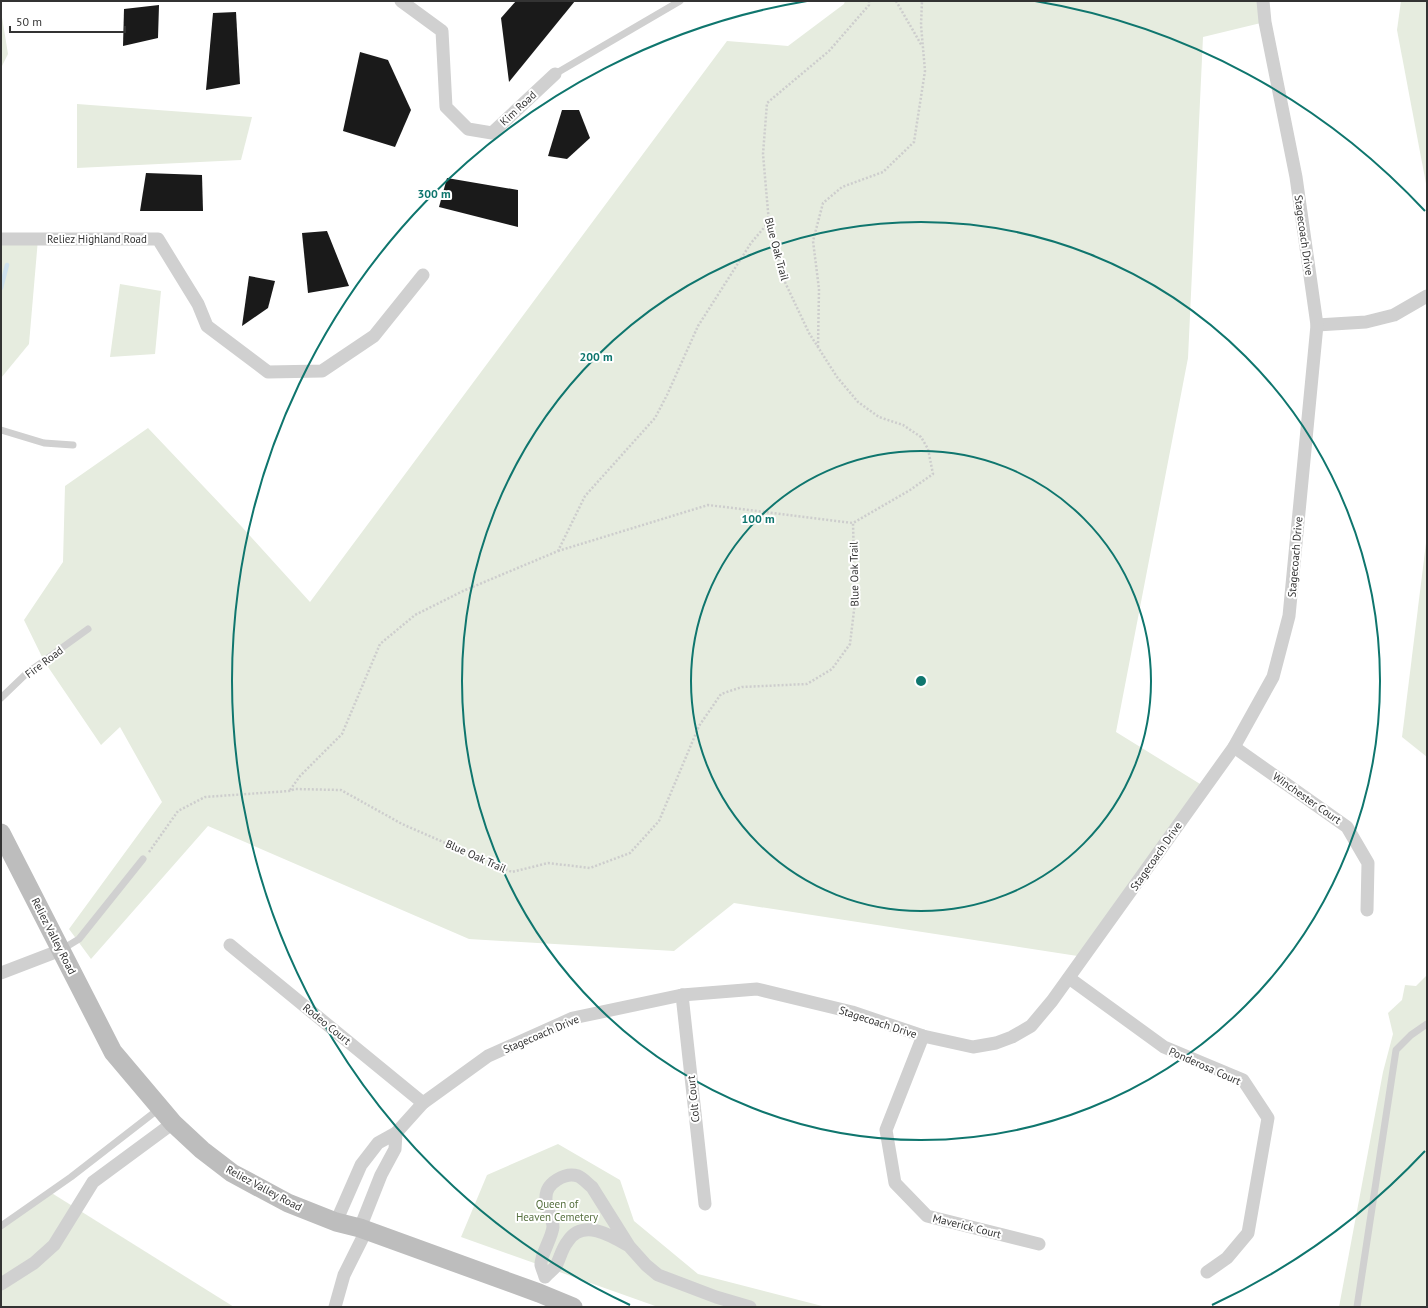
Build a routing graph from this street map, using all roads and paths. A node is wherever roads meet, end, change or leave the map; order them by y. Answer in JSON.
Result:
{"nodes":[{"id":1,"x":401,"y":1,"type":"edge"},
{"id":2,"x":680,"y":1,"type":"edge"},
{"id":3,"x":869,"y":1,"type":"edge"},
{"id":4,"x":896,"y":1,"type":"edge"},
{"id":5,"x":922,"y":1,"type":"edge"},
{"id":6,"x":1263,"y":1,"type":"edge"},
{"id":7,"x":923,"y":48,"type":"junction"},
{"id":8,"x":555,"y":74,"type":"joint"},
{"id":9,"x":768,"y":223,"type":"junction"},
{"id":10,"x":1,"y":238,"type":"edge"},
{"id":11,"x":423,"y":275,"type":"dead end"},
{"id":12,"x":1427,"y":296,"type":"edge"},
{"id":13,"x":1317,"y":325,"type":"junction"},
{"id":14,"x":818,"y":348,"type":"junction"},
{"id":15,"x":1,"y":430,"type":"edge"},
{"id":16,"x":73,"y":445,"type":"dead end"},
{"id":17,"x":853,"y":523,"type":"junction"},
{"id":18,"x":558,"y":551,"type":"junction"},
{"id":19,"x":88,"y":629,"type":"dead end"},
{"id":20,"x":1,"y":698,"type":"edge"},
{"id":21,"x":1234,"y":747,"type":"junction"},
{"id":22,"x":290,"y":791,"type":"junction"},
{"id":23,"x":1,"y":833,"type":"edge"},
{"id":24,"x":143,"y":859,"type":"joint"},
{"id":25,"x":1367,"y":910,"type":"dead end"},
{"id":26,"x":230,"y":945,"type":"dead end"},
{"id":27,"x":61,"y":950,"type":"junction"},
{"id":28,"x":1,"y":973,"type":"edge"},
{"id":29,"x":1069,"y":978,"type":"junction"},
{"id":30,"x":682,"y":995,"type":"junction"},
{"id":31,"x":1427,"y":1024,"type":"edge"},
{"id":32,"x":924,"y":1036,"type":"junction"},
{"id":33,"x":423,"y":1103,"type":"junction"},
{"id":34,"x":160,"y":1108,"type":"junction"},
{"id":35,"x":173,"y":1123,"type":"junction"},
{"id":36,"x":396,"y":1133,"type":"junction"},
{"id":37,"x":361,"y":1165,"type":"junction"},
{"id":38,"x":381,"y":1175,"type":"junction"},
{"id":39,"x":705,"y":1204,"type":"dead end"},
{"id":40,"x":336,"y":1222,"type":"junction"},
{"id":41,"x":1,"y":1226,"type":"edge"},
{"id":42,"x":553,"y":1226,"type":"junction"},
{"id":43,"x":363,"y":1230,"type":"junction"},
{"id":44,"x":574,"y":1235,"type":"junction"},
{"id":45,"x":1039,"y":1244,"type":"dead end"},
{"id":46,"x":629,"y":1246,"type":"junction"},
{"id":47,"x":1207,"y":1272,"type":"dead end"},
{"id":48,"x":1,"y":1284,"type":"edge"},
{"id":49,"x":542,"y":1285,"type":"junction"},
{"id":50,"x":335,"y":1307,"type":"edge"},
{"id":51,"x":573,"y":1307,"type":"edge"},
{"id":52,"x":750,"y":1307,"type":"edge"},
{"id":53,"x":1357,"y":1307,"type":"edge"}],
"edges":[{"from":1,"to":8,"type":"street","name":"Kim Road"},
{"from":2,"to":8,"type":"lane","name":"Kim Road"},
{"from":3,"to":9,"type":"path","name":"Blue Oak Trail"},
{"from":4,"to":7,"type":"path"},
{"from":5,"to":7,"type":"path"},
{"from":6,"to":13,"type":"street","name":"Stagecoach Drive"},
{"from":7,"to":14,"type":"path"},
{"from":9,"to":14,"type":"path","name":"Blue Oak Trail"},
{"from":9,"to":18,"type":"path"},
{"from":10,"to":11,"type":"street","name":"Reliez Highland Road"},
{"from":12,"to":13,"type":"street"},
{"from":13,"to":21,"type":"street","name":"Stagecoach Drive"},
{"from":14,"to":17,"type":"path","name":"Blue Oak Trail"},
{"from":15,"to":16,"type":"lane"},
{"from":17,"to":18,"type":"path"},
{"from":17,"to":22,"type":"path","name":"Blue Oak Trail"},
{"from":18,"to":22,"type":"path"},
{"from":19,"to":20,"type":"lane","name":"Fire Road"},
{"from":21,"to":25,"type":"street","name":"Winchester Court"},
{"from":21,"to":29,"type":"street","name":"Stagecoach Drive"},
{"from":22,"to":24,"type":"path","name":"Blue Oak Trail"},
{"from":23,"to":27,"type":"main road","name":"Reliez Valley Road"},
{"from":24,"to":27,"type":"lane"},
{"from":26,"to":33,"type":"street","name":"Rodeo Court"},
{"from":27,"to":28,"type":"street"},
{"from":27,"to":34,"type":"main road","name":"Reliez Valley Road"},
{"from":29,"to":32,"type":"street","name":"Stagecoach Drive"},
{"from":29,"to":47,"type":"street","name":"Ponderosa Court"},
{"from":30,"to":32,"type":"street","name":"Stagecoach Drive"},
{"from":30,"to":33,"type":"street","name":"Stagecoach Drive"},
{"from":30,"to":39,"type":"street","name":"Colt Court"},
{"from":31,"to":53,"type":"lane"},
{"from":32,"to":45,"type":"street","name":"Maverick Court"},
{"from":33,"to":36,"type":"street","name":"Stagecoach Drive"},
{"from":34,"to":35,"type":"main road","name":"Reliez Valley Road"},
{"from":34,"to":41,"type":"lane"},
{"from":35,"to":40,"type":"main road","name":"Reliez Valley Road"},
{"from":35,"to":48,"type":"street"},
{"from":36,"to":37,"type":"street","name":"Stagecoach Drive"},
{"from":36,"to":38,"type":"street"},
{"from":37,"to":38,"type":"street"},
{"from":37,"to":40,"type":"street","name":"Stagecoach Drive"},
{"from":38,"to":43,"type":"street"},
{"from":40,"to":43,"type":"main road","name":"Reliez Valley Road"},
{"from":42,"to":44,"type":"street"},
{"from":42,"to":46,"type":"street"},
{"from":42,"to":49,"type":"street"},
{"from":43,"to":49,"type":"main road","name":"Reliez Valley Road"},
{"from":43,"to":50,"type":"street"},
{"from":44,"to":46,"type":"street"},
{"from":44,"to":49,"type":"street"},
{"from":46,"to":52,"type":"street"},
{"from":49,"to":51,"type":"main road","name":"Reliez Valley Road"}]}
